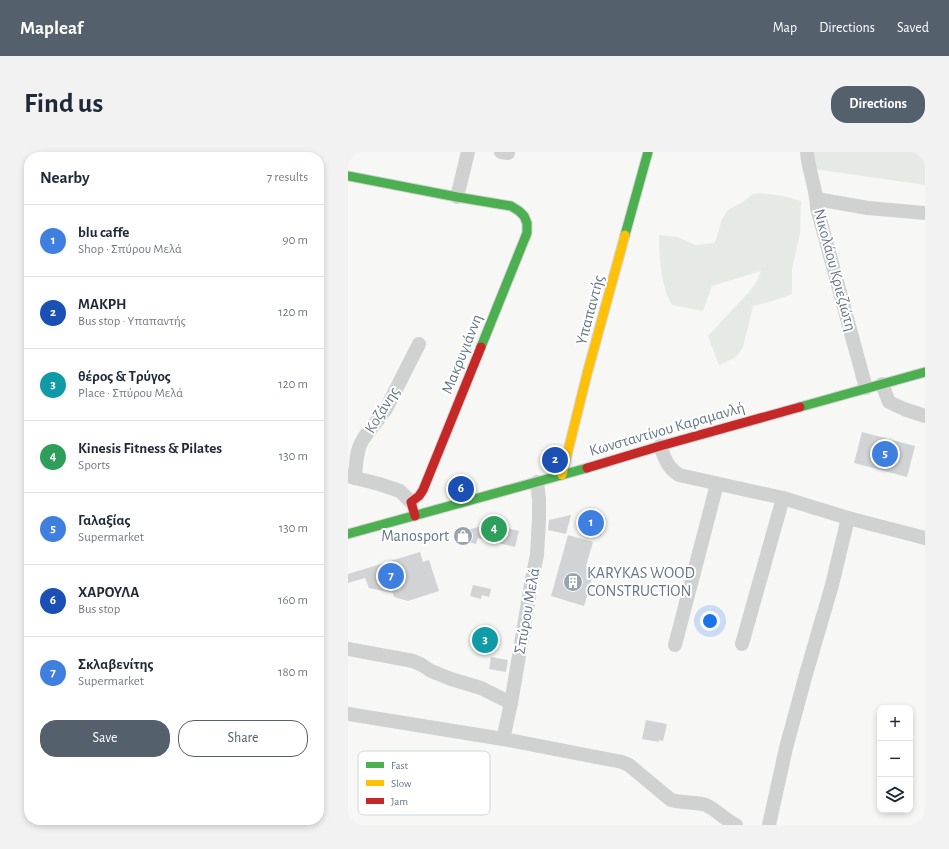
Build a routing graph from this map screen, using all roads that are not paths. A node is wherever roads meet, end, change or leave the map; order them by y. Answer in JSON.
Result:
{"nodes":[{"id":1,"x":468,"y":152,"type":"edge"},
{"id":2,"x":648,"y":152,"type":"edge"},
{"id":3,"x":807,"y":152,"type":"edge"},
{"id":4,"x":348,"y":176,"type":"edge"},
{"id":5,"x":457,"y":197,"type":"junction"},
{"id":6,"x":817,"y":199,"type":"junction"},
{"id":7,"x":925,"y":213,"type":"edge"},
{"id":8,"x":419,"y":344,"type":"dead end"},
{"id":9,"x":925,"y":372,"type":"edge"},
{"id":10,"x":882,"y":384,"type":"junction"},
{"id":11,"x":866,"y":388,"type":"junction"},
{"id":12,"x":925,"y":416,"type":"edge"},
{"id":13,"x":660,"y":446,"type":"junction"},
{"id":14,"x":562,"y":475,"type":"junction"},
{"id":15,"x":351,"y":477,"type":"edge"},
{"id":16,"x":537,"y":482,"type":"junction"},
{"id":17,"x":716,"y":484,"type":"junction"},
{"id":18,"x":783,"y":498,"type":"junction"},
{"id":19,"x":411,"y":502,"type":"junction"},
{"id":20,"x":415,"y":516,"type":"junction"},
{"id":21,"x":848,"y":518,"type":"junction"},
{"id":22,"x":348,"y":534,"type":"edge"},
{"id":23,"x":925,"y":538,"type":"edge"},
{"id":24,"x":742,"y":644,"type":"dead end"},
{"id":25,"x":675,"y":645,"type":"dead end"},
{"id":26,"x":348,"y":649,"type":"edge"},
{"id":27,"x":511,"y":703,"type":"junction"},
{"id":28,"x":348,"y":714,"type":"edge"},
{"id":29,"x":503,"y":739,"type":"junction"},
{"id":30,"x":736,"y":825,"type":"edge"},
{"id":31,"x":769,"y":825,"type":"edge"}],
"edges":[{"from":1,"to":5,"type":"street"},
{"from":2,"to":14,"type":"street","name":"Υπαπαντής"},
{"from":3,"to":6,"type":"street","name":"Νικολάου Κριεζιώτη"},
{"from":4,"to":5,"type":"street"},
{"from":5,"to":19,"type":"street","name":"Μακρυγιάννη"},
{"from":6,"to":7,"type":"street"},
{"from":6,"to":11,"type":"street","name":"Νικολάου Κριεζιώτη"},
{"from":8,"to":15,"type":"street","name":"Κοζάνης"},
{"from":9,"to":10,"type":"street","name":"Κωνσταντίνου Καραμανλή"},
{"from":10,"to":11,"type":"street","name":"Κωνσταντίνου Καραμανλή"},
{"from":10,"to":12,"type":"street"},
{"from":11,"to":13,"type":"street","name":"Κωνσταντίνου Καραμανλή"},
{"from":13,"to":14,"type":"street","name":"Κωνσταντίνου Καραμανλή"},
{"from":13,"to":17,"type":"street"},
{"from":14,"to":16,"type":"street","name":"Κωνσταντίνου Καραμανλή"},
{"from":15,"to":19,"type":"street"},
{"from":16,"to":20,"type":"street","name":"Κωνσταντίνου Καραμανλή"},
{"from":16,"to":27,"type":"street","name":"Σπύρου Μελά"},
{"from":17,"to":18,"type":"street"},
{"from":17,"to":25,"type":"street"},
{"from":18,"to":21,"type":"street"},
{"from":18,"to":24,"type":"street"},
{"from":19,"to":20,"type":"street"},
{"from":20,"to":22,"type":"street","name":"Κωνσταντίνου Καραμανλή"},
{"from":21,"to":23,"type":"street"},
{"from":21,"to":31,"type":"street"},
{"from":26,"to":27,"type":"street"},
{"from":27,"to":29,"type":"street","name":"Σπύρου Μελά"},
{"from":28,"to":29,"type":"street"},
{"from":29,"to":30,"type":"street"}]}
